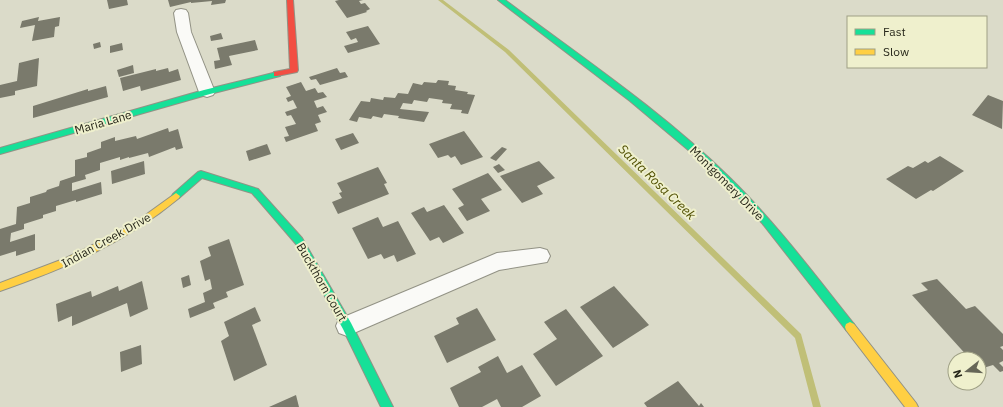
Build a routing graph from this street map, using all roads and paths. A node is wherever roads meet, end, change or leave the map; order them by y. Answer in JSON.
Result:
{"nodes":[{"id":1,"x":290,"y":0,"type":"edge"},
{"id":2,"x":501,"y":0,"type":"edge"},
{"id":3,"x":181,"y":13,"type":"dead end"},
{"id":4,"x":207,"y":92,"type":"junction"},
{"id":5,"x":0,"y":151,"type":"edge"},
{"id":6,"x":201,"y":174,"type":"joint"},
{"id":7,"x":540,"y":256,"type":"dead end"},
{"id":8,"x":0,"y":287,"type":"edge"},
{"id":9,"x":347,"y":326,"type":"junction"},
{"id":10,"x":387,"y":407,"type":"edge"},
{"id":11,"x":912,"y":407,"type":"edge"}],
"edges":[{"from":1,"to":4,"type":"street","name":"Maria Lane"},
{"from":2,"to":11,"type":"street","name":"Montgomery Drive"},
{"from":3,"to":4,"type":"street"},
{"from":4,"to":5,"type":"street","name":"Maria Lane"},
{"from":6,"to":8,"type":"street","name":"Indian Creek Drive"},
{"from":6,"to":9,"type":"street","name":"Buckthorn Court"},
{"from":7,"to":9,"type":"street","name":"Buckthorn Court"},
{"from":9,"to":10,"type":"street","name":"Buckthorn Court"}]}
